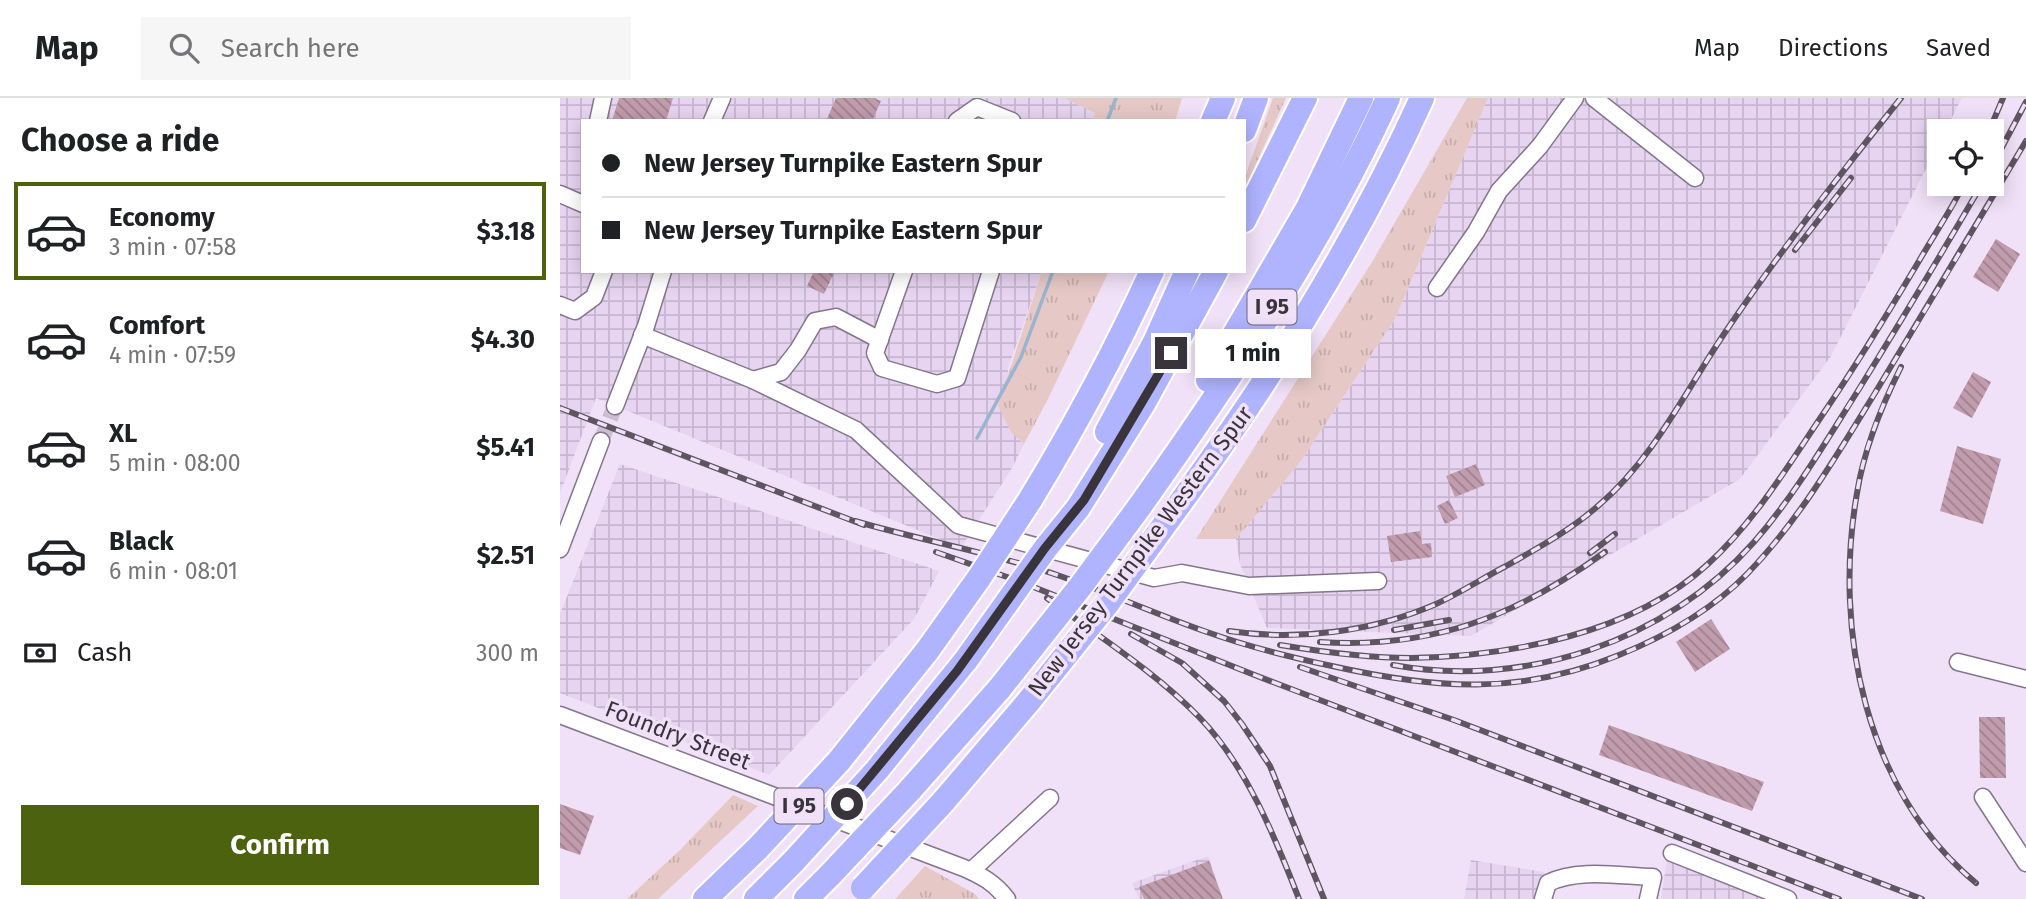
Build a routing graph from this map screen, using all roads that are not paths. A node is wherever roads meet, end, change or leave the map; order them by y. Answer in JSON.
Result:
{"nodes":[{"id":1,"x":603,"y":98,"type":"edge"},
{"id":2,"x":722,"y":98,"type":"edge"},
{"id":3,"x":1256,"y":98,"type":"edge"},
{"id":4,"x":1305,"y":98,"type":"edge"},
{"id":5,"x":1361,"y":98,"type":"edge"},
{"id":6,"x":1388,"y":98,"type":"edge"},
{"id":7,"x":1575,"y":98,"type":"edge"},
{"id":8,"x":1594,"y":98,"type":"edge"},
{"id":9,"x":1421,"y":103,"type":"edge"},
{"id":10,"x":598,"y":119,"type":"edge"},
{"id":11,"x":713,"y":119,"type":"edge"},
{"id":12,"x":960,"y":119,"type":"edge"},
{"id":13,"x":1007,"y":119,"type":"edge"},
{"id":14,"x":1246,"y":125,"type":"edge"},
{"id":15,"x":1695,"y":178,"type":"dead end"},
{"id":16,"x":560,"y":194,"type":"edge"},
{"id":17,"x":581,"y":198,"type":"edge"},
{"id":18,"x":1246,"y":216,"type":"edge"},
{"id":19,"x":603,"y":273,"type":"edge"},
{"id":20,"x":662,"y":273,"type":"edge"},
{"id":21,"x":903,"y":273,"type":"edge"},
{"id":22,"x":990,"y":273,"type":"edge"},
{"id":23,"x":1151,"y":273,"type":"edge"},
{"id":24,"x":1186,"y":273,"type":"edge"},
{"id":25,"x":1215,"y":273,"type":"edge"},
{"id":26,"x":1437,"y":288,"type":"dead end"},
{"id":27,"x":560,"y":305,"type":"edge"},
{"id":28,"x":642,"y":335,"type":"junction"},
{"id":29,"x":880,"y":340,"type":"junction"},
{"id":30,"x":753,"y":380,"type":"junction"},
{"id":31,"x":615,"y":406,"type":"tunnel mouth"},
{"id":32,"x":601,"y":441,"type":"tunnel mouth"},
{"id":33,"x":1175,"y":456,"type":"junction"},
{"id":34,"x":1072,"y":507,"type":"junction"},
{"id":35,"x":560,"y":548,"type":"edge"},
{"id":36,"x":1378,"y":581,"type":"dead end"},
{"id":37,"x":1958,"y":662,"type":"dead end"},
{"id":38,"x":2026,"y":679,"type":"edge"},
{"id":39,"x":560,"y":715,"type":"edge"},
{"id":40,"x":1983,"y":797,"type":"dead end"},
{"id":41,"x":1050,"y":798,"type":"dead end"},
{"id":42,"x":1672,"y":853,"type":"dead end"},
{"id":43,"x":2025,"y":858,"type":"edge"},
{"id":44,"x":971,"y":871,"type":"junction"},
{"id":45,"x":858,"y":893,"type":"edge"},
{"id":46,"x":705,"y":899,"type":"edge"},
{"id":47,"x":756,"y":899,"type":"edge"},
{"id":48,"x":806,"y":899,"type":"edge"},
{"id":49,"x":1007,"y":899,"type":"edge"},
{"id":50,"x":1543,"y":899,"type":"edge"},
{"id":51,"x":1648,"y":899,"type":"edge"},
{"id":52,"x":1788,"y":899,"type":"edge"}],
"edges":[{"from":1,"to":10,"type":"street"},
{"from":2,"to":11,"type":"street"},
{"from":3,"to":14,"type":"highway"},
{"from":4,"to":18,"type":"highway"},
{"from":5,"to":33,"type":"highway"},
{"from":6,"to":33,"type":"highway","name":"New Jersey Turnpike Western Spur","number":"I 95"},
{"from":7,"to":26,"type":"street"},
{"from":8,"to":15,"type":"street"},
{"from":9,"to":45,"type":"highway","name":"New Jersey Turnpike Western Spur","number":"I 95","bridge":true},
{"from":12,"to":13,"type":"street"},
{"from":16,"to":17,"type":"street"},
{"from":19,"to":27,"type":"street"},
{"from":20,"to":28,"type":"street"},
{"from":21,"to":29,"type":"street"},
{"from":22,"to":29,"type":"street"},
{"from":23,"to":46,"type":"highway","number":"I 95","bridge":true},
{"from":24,"to":34,"type":"highway","number":"I 95"},
{"from":25,"to":34,"type":"highway","number":"I 95"},
{"from":28,"to":30,"type":"street"},
{"from":28,"to":31,"type":"street"},
{"from":29,"to":30,"type":"street"},
{"from":30,"to":36,"type":"street"},
{"from":32,"to":35,"type":"street"},
{"from":33,"to":48,"type":"highway","name":"New Jersey Turnpike Western Spur","number":"I 95","bridge":true},
{"from":34,"to":47,"type":"highway","number":"I 95","bridge":true},
{"from":37,"to":38,"type":"street"},
{"from":39,"to":44,"type":"street","name":"Foundry Street"},
{"from":40,"to":43,"type":"street"},
{"from":41,"to":44,"type":"street"},
{"from":42,"to":52,"type":"street"},
{"from":44,"to":49,"type":"street","name":"Foundry Street"},
{"from":50,"to":51,"type":"street"}]}
